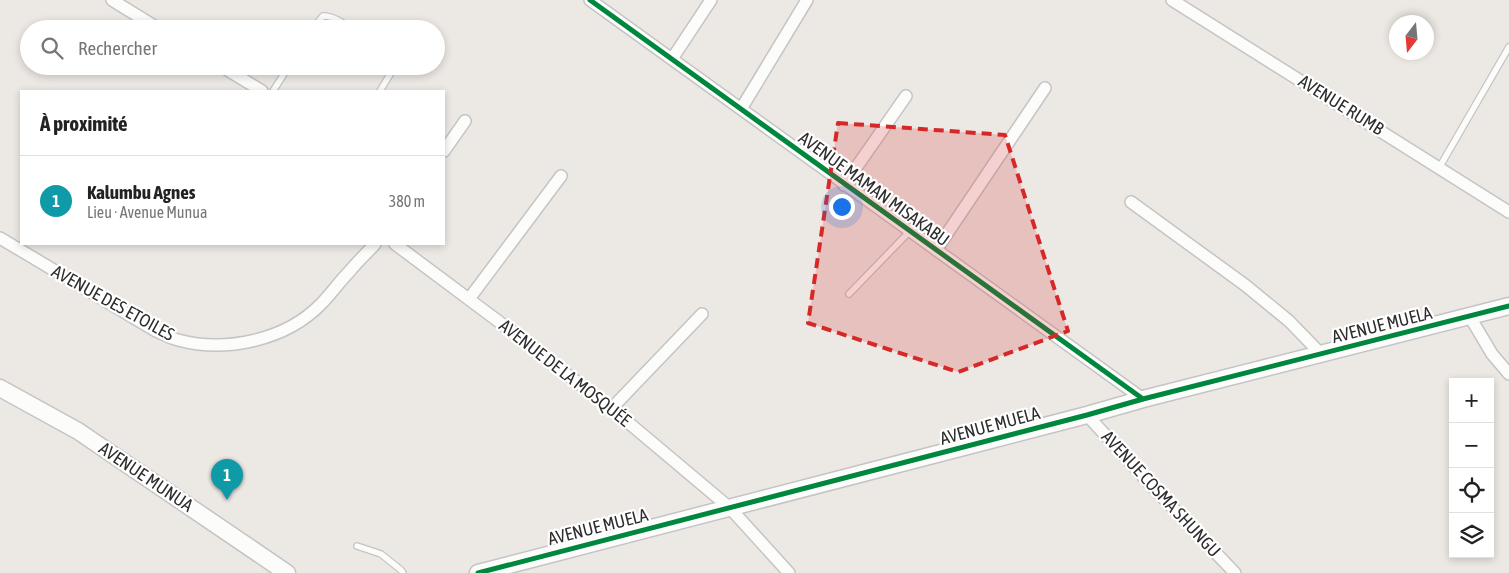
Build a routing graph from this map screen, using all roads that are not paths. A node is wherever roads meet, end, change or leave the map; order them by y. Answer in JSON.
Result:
{"nodes":[{"id":1,"x":112,"y":0,"type":"edge"},
{"id":2,"x":590,"y":0,"type":"edge"},
{"id":3,"x":711,"y":0,"type":"edge"},
{"id":4,"x":807,"y":0,"type":"edge"},
{"id":5,"x":1172,"y":0,"type":"edge"},
{"id":6,"x":144,"y":20,"type":"edge"},
{"id":7,"x":320,"y":20,"type":"edge"},
{"id":8,"x":337,"y":20,"type":"edge"},
{"id":9,"x":1509,"y":47,"type":"edge"},
{"id":10,"x":672,"y":59,"type":"junction"},
{"id":11,"x":236,"y":75,"type":"edge"},
{"id":12,"x":283,"y":75,"type":"edge"},
{"id":13,"x":390,"y":75,"type":"edge"},
{"id":14,"x":1045,"y":88,"type":"dead end"},
{"id":15,"x":260,"y":90,"type":"edge"},
{"id":16,"x":274,"y":90,"type":"edge"},
{"id":17,"x":381,"y":90,"type":"edge"},
{"id":18,"x":906,"y":96,"type":"dead end"},
{"id":19,"x":741,"y":109,"type":"junction"},
{"id":20,"x":465,"y":122,"type":"dead end"},
{"id":21,"x":445,"y":151,"type":"edge"},
{"id":22,"x":1439,"y":168,"type":"junction"},
{"id":23,"x":561,"y":176,"type":"dead end"},
{"id":24,"x":844,"y":185,"type":"junction"},
{"id":25,"x":1132,"y":202,"type":"dead end"},
{"id":26,"x":1509,"y":212,"type":"edge"},
{"id":27,"x":910,"y":231,"type":"junction"},
{"id":28,"x":0,"y":238,"type":"edge"},
{"id":29,"x":375,"y":245,"type":"edge"},
{"id":30,"x":397,"y":245,"type":"edge"},
{"id":31,"x":936,"y":250,"type":"junction"},
{"id":32,"x":850,"y":294,"type":"dead end"},
{"id":33,"x":469,"y":299,"type":"junction"},
{"id":34,"x":1508,"y":307,"type":"edge"},
{"id":35,"x":702,"y":314,"type":"dead end"},
{"id":36,"x":1470,"y":316,"type":"junction"},
{"id":37,"x":1321,"y":354,"type":"junction"},
{"id":38,"x":1509,"y":374,"type":"edge"},
{"id":39,"x":0,"y":388,"type":"edge"},
{"id":40,"x":1143,"y":398,"type":"junction"},
{"id":41,"x":611,"y":409,"type":"junction"},
{"id":42,"x":1088,"y":415,"type":"junction"},
{"id":43,"x":730,"y":508,"type":"junction"},
{"id":44,"x":357,"y":546,"type":"dead end"},
{"id":45,"x":280,"y":571,"type":"edge"},
{"id":46,"x":403,"y":573,"type":"edge"},
{"id":47,"x":478,"y":573,"type":"edge"},
{"id":48,"x":789,"y":573,"type":"edge"},
{"id":49,"x":1235,"y":573,"type":"edge"}],
"edges":[{"from":1,"to":6,"type":"street"},
{"from":2,"to":10,"type":"street","name":"AVENUE MAMAN MISAKABU"},
{"from":3,"to":10,"type":"street"},
{"from":4,"to":19,"type":"street"},
{"from":5,"to":22,"type":"street","name":"AVENUE RUMB"},
{"from":7,"to":8,"type":"lane"},
{"from":9,"to":22,"type":"lane"},
{"from":10,"to":19,"type":"street","name":"AVENUE MAMAN MISAKABU"},
{"from":11,"to":15,"type":"street"},
{"from":12,"to":16,"type":"lane"},
{"from":13,"to":17,"type":"lane"},
{"from":14,"to":31,"type":"street"},
{"from":18,"to":24,"type":"street"},
{"from":19,"to":24,"type":"street","name":"AVENUE MAMAN MISAKABU"},
{"from":20,"to":21,"type":"street"},
{"from":22,"to":26,"type":"street","name":"AVENUE RUMB"},
{"from":23,"to":33,"type":"street"},
{"from":24,"to":27,"type":"street","name":"AVENUE MAMAN MISAKABU"},
{"from":25,"to":37,"type":"street"},
{"from":27,"to":31,"type":"street","name":"AVENUE MAMAN MISAKABU"},
{"from":27,"to":32,"type":"lane"},
{"from":28,"to":29,"type":"street","name":"AVENUE DES ETOILES"},
{"from":30,"to":33,"type":"street","name":"AVENUE DE LA MOSQUÉE"},
{"from":31,"to":40,"type":"street","name":"AVENUE MAMAN MISAKABU"},
{"from":33,"to":41,"type":"street","name":"AVENUE DE LA MOSQUÉE"},
{"from":34,"to":36,"type":"street","name":"AVENUE MUELA"},
{"from":35,"to":41,"type":"street"},
{"from":36,"to":37,"type":"street","name":"AVENUE MUELA"},
{"from":36,"to":38,"type":"street"},
{"from":37,"to":40,"type":"street","name":"AVENUE MUELA"},
{"from":39,"to":45,"type":"street","name":"AVENUE MUNUA"},
{"from":40,"to":42,"type":"street","name":"AVENUE MUELA"},
{"from":41,"to":43,"type":"street","name":"AVENUE DE LA MOSQUÉE"},
{"from":42,"to":43,"type":"street","name":"AVENUE MUELA"},
{"from":42,"to":49,"type":"street","name":"AVENUE COSMA SHUNGU"},
{"from":43,"to":47,"type":"street","name":"AVENUE MUELA"},
{"from":43,"to":48,"type":"street","name":"AVENUE DE LA MOSQUÉE"},
{"from":44,"to":46,"type":"lane"}]}
